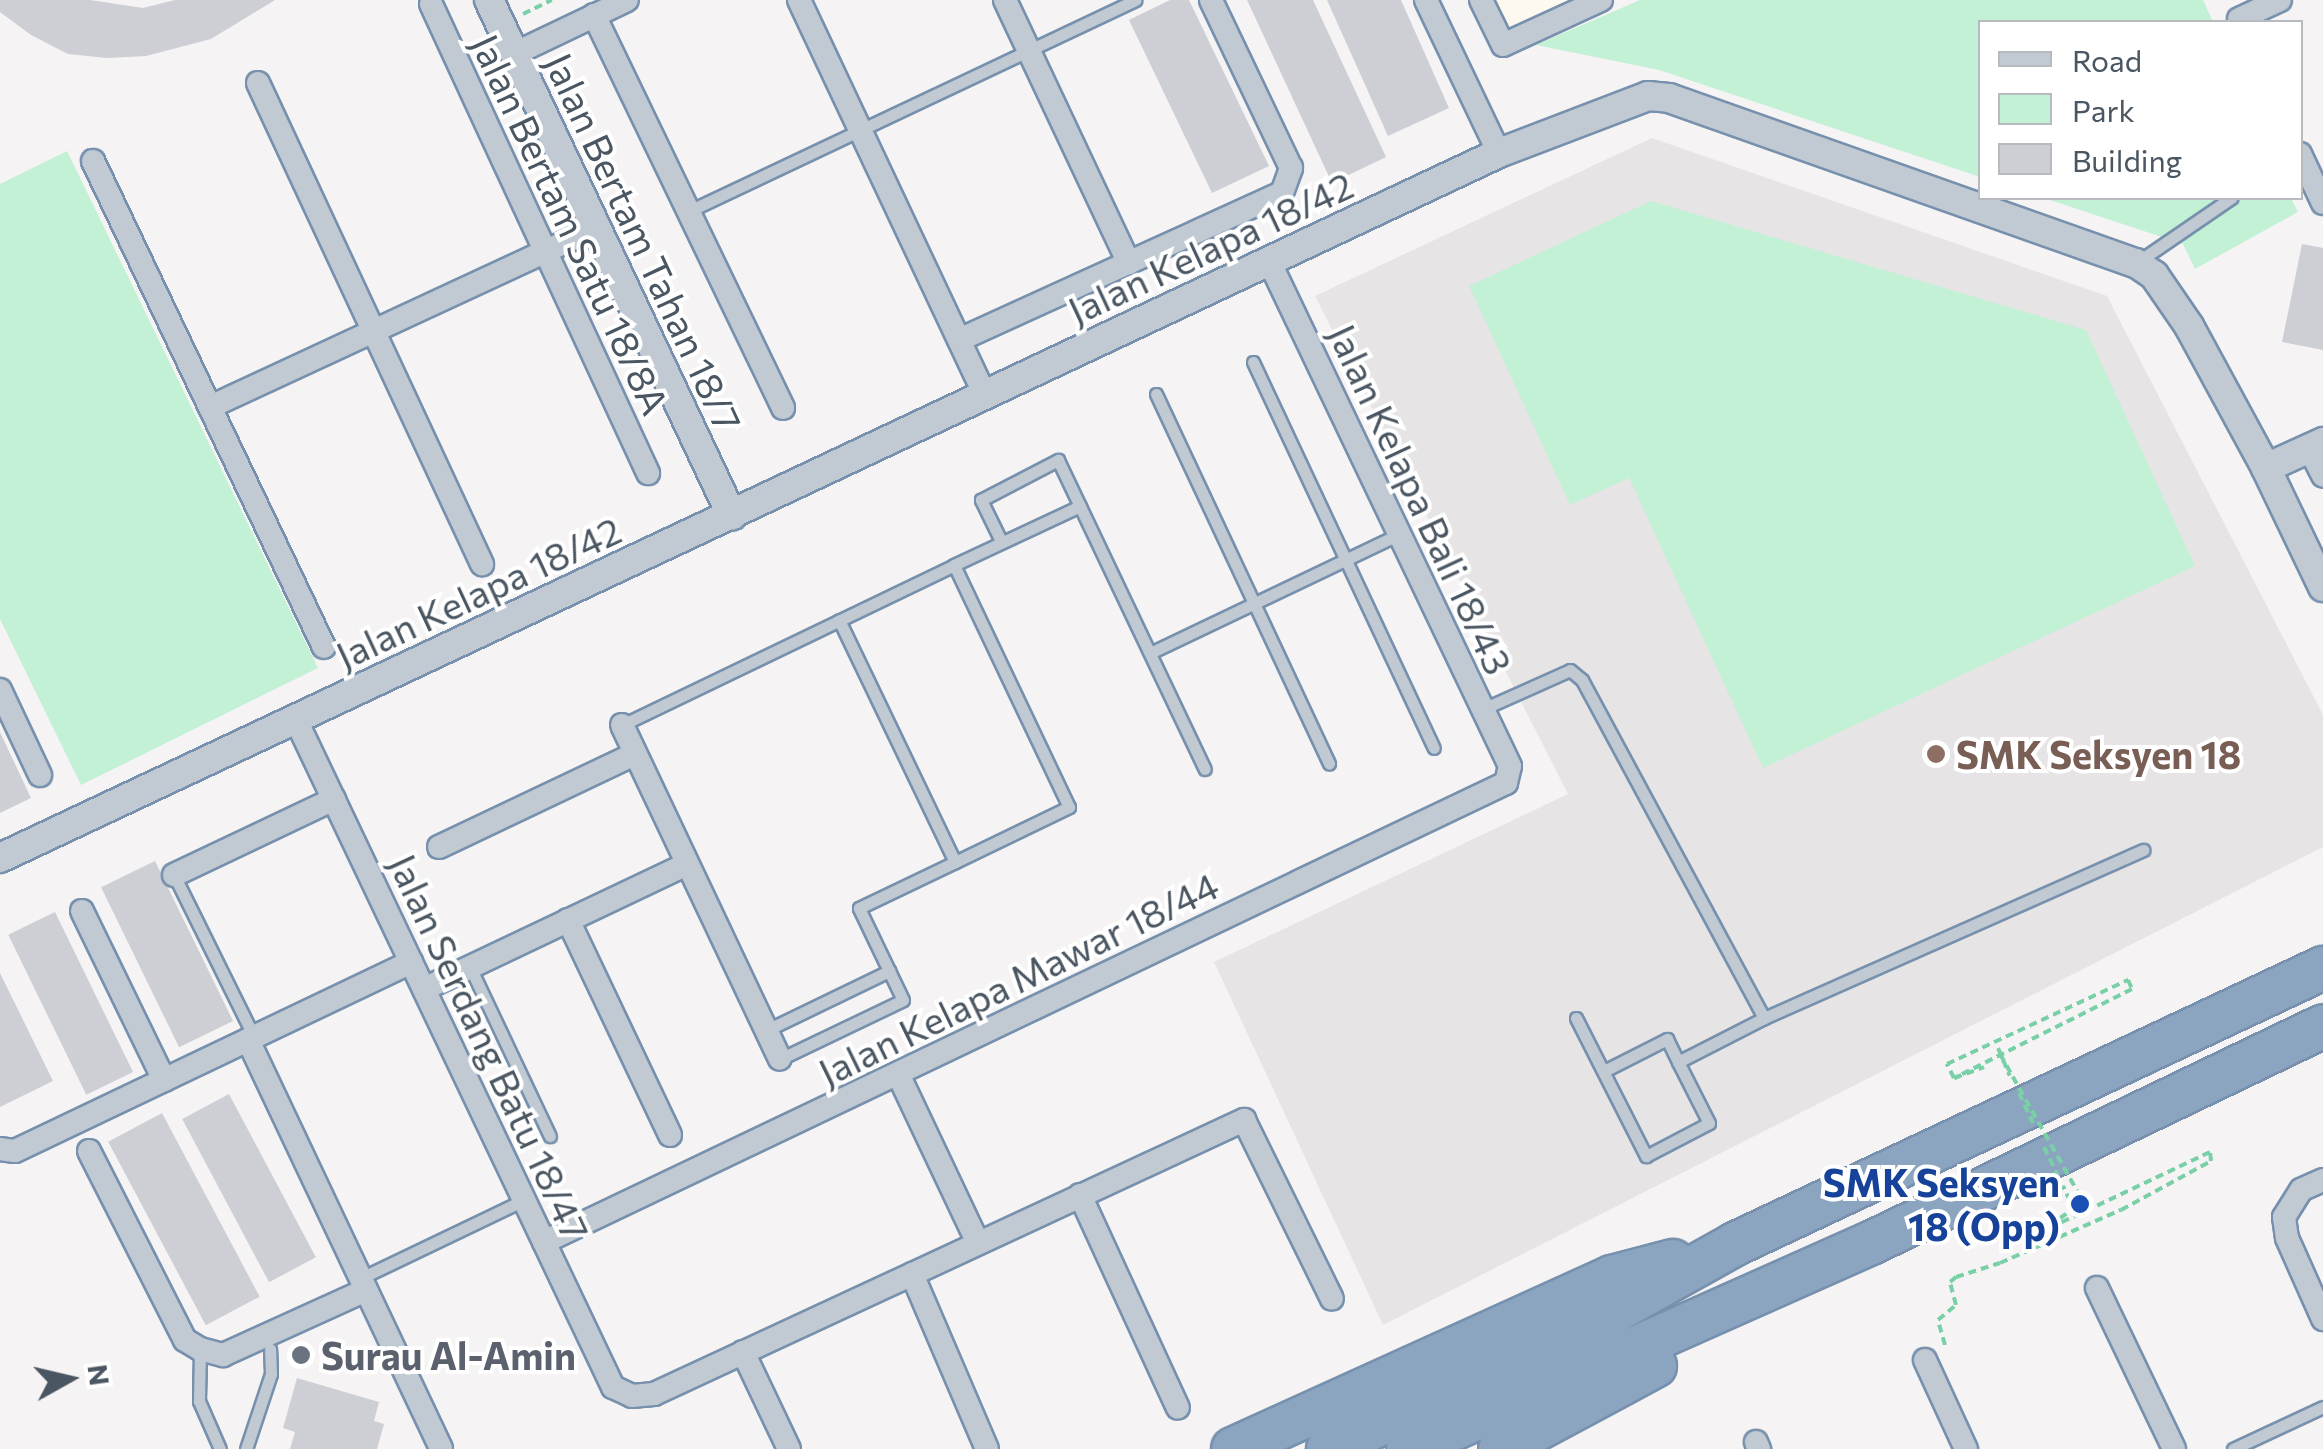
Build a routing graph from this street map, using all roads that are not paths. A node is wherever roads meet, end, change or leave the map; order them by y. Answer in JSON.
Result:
{"nodes":[{"id":1,"x":627,"y":0,"type":"edge"},
{"id":2,"x":799,"y":0,"type":"edge"},
{"id":3,"x":1005,"y":0,"type":"edge"},
{"id":4,"x":1135,"y":0,"type":"edge"},
{"id":5,"x":1211,"y":0,"type":"edge"},
{"id":6,"x":1426,"y":0,"type":"edge"},
{"id":7,"x":1480,"y":0,"type":"edge"},
{"id":8,"x":1601,"y":0,"type":"edge"},
{"id":9,"x":2280,"y":0,"type":"edge"},
{"id":10,"x":431,"y":4,"type":"dead end"},
{"id":11,"x":494,"y":12,"type":"edge"},
{"id":12,"x":2236,"y":14,"type":"edge"},
{"id":13,"x":594,"y":16,"type":"junction"},
{"id":14,"x":1029,"y":50,"type":"junction"},
{"id":15,"x":514,"y":54,"type":"junction"},
{"id":16,"x":258,"y":84,"type":"dead end"},
{"id":17,"x":861,"y":130,"type":"junction"},
{"id":18,"x":1499,"y":153,"type":"junction"},
{"id":19,"x":2303,"y":160,"type":"edge"},
{"id":20,"x":93,"y":161,"type":"dead end"},
{"id":21,"x":2228,"y":200,"type":"edge"},
{"id":22,"x":2323,"y":202,"type":"edge"},
{"id":23,"x":687,"y":212,"type":"junction"},
{"id":24,"x":596,"y":228,"type":"junction"},
{"id":25,"x":545,"y":254,"type":"junction"},
{"id":26,"x":1269,"y":261,"type":"junction"},
{"id":27,"x":1129,"y":263,"type":"junction"},
{"id":28,"x":2136,"y":263,"type":"junction"},
{"id":29,"x":374,"y":332,"type":"junction"},
{"id":30,"x":960,"y":340,"type":"junction"},
{"id":31,"x":1253,"y":362,"type":"dead end"},
{"id":32,"x":985,"y":394,"type":"junction"},
{"id":33,"x":1156,"y":394,"type":"dead end"},
{"id":34,"x":210,"y":407,"type":"junction"},
{"id":35,"x":782,"y":408,"type":"dead end"},
{"id":36,"x":2316,"y":445,"type":"edge"},
{"id":37,"x":2266,"y":468,"type":"junction"},
{"id":38,"x":648,"y":473,"type":"dead end"},
{"id":39,"x":2323,"y":476,"type":"edge"},
{"id":40,"x":1080,"y":506,"type":"junction"},
{"id":41,"x":732,"y":516,"type":"junction"},
{"id":42,"x":1399,"y":534,"type":"junction"},
{"id":43,"x":1001,"y":541,"type":"junction"},
{"id":44,"x":1346,"y":560,"type":"junction"},
{"id":45,"x":482,"y":564,"type":"dead end"},
{"id":46,"x":954,"y":564,"type":"junction"},
{"id":47,"x":2323,"y":588,"type":"edge"},
{"id":48,"x":1254,"y":604,"type":"junction"},
{"id":49,"x":839,"y":620,"type":"junction"},
{"id":50,"x":324,"y":647,"type":"dead end"},
{"id":51,"x":1150,"y":653,"type":"junction"},
{"id":52,"x":0,"y":690,"type":"edge"},
{"id":53,"x":1482,"y":709,"type":"junction"},
{"id":54,"x":295,"y":718,"type":"junction"},
{"id":55,"x":622,"y":725,"type":"joint"},
{"id":56,"x":1434,"y":748,"type":"dead end"},
{"id":57,"x":636,"y":754,"type":"junction"},
{"id":58,"x":1330,"y":763,"type":"dead end"},
{"id":59,"x":1510,"y":766,"type":"joint"},
{"id":60,"x":1206,"y":769,"type":"dead end"},
{"id":61,"x":40,"y":775,"type":"dead end"},
{"id":62,"x":334,"y":799,"type":"junction"},
{"id":63,"x":439,"y":848,"type":"dead end"},
{"id":64,"x":2143,"y":850,"type":"dead end"},
{"id":65,"x":0,"y":858,"type":"edge"},
{"id":66,"x":954,"y":862,"type":"junction"},
{"id":67,"x":688,"y":864,"type":"junction"},
{"id":68,"x":174,"y":876,"type":"joint"},
{"id":69,"x":82,"y":910,"type":"dead end"},
{"id":70,"x":568,"y":920,"type":"junction"},
{"id":71,"x":411,"y":962,"type":"junction"},
{"id":72,"x":470,"y":968,"type":"junction"},
{"id":73,"x":2323,"y":968,"type":"edge"},
{"id":74,"x":889,"y":971,"type":"junction"},
{"id":75,"x":424,"y":989,"type":"junction"},
{"id":76,"x":1576,"y":1018,"type":"dead end"},
{"id":77,"x":1764,"y":1018,"type":"junction"},
{"id":78,"x":2323,"y":1026,"type":"edge"},
{"id":79,"x":766,"y":1030,"type":"junction"},
{"id":80,"x":251,"y":1038,"type":"junction"},
{"id":81,"x":2323,"y":1041,"type":"edge"},
{"id":82,"x":780,"y":1059,"type":"joint"},
{"id":83,"x":1678,"y":1062,"type":"junction"},
{"id":84,"x":2251,"y":1062,"type":"junction"},
{"id":85,"x":1604,"y":1071,"type":"junction"},
{"id":86,"x":898,"y":1074,"type":"junction"},
{"id":87,"x":164,"y":1080,"type":"junction"},
{"id":88,"x":670,"y":1134,"type":"dead end"},
{"id":89,"x":550,"y":1136,"type":"dead end"},
{"id":90,"x":0,"y":1149,"type":"edge"},
{"id":91,"x":90,"y":1151,"type":"dead end"},
{"id":92,"x":2323,"y":1180,"type":"edge"},
{"id":93,"x":1080,"y":1196,"type":"junction"},
{"id":94,"x":524,"y":1200,"type":"junction"},
{"id":95,"x":544,"y":1242,"type":"junction"},
{"id":96,"x":1873,"y":1242,"type":"junction"},
{"id":97,"x":978,"y":1243,"type":"junction"},
{"id":98,"x":1734,"y":1244,"type":"junction"},
{"id":99,"x":912,"y":1274,"type":"junction"},
{"id":100,"x":364,"y":1284,"type":"junction"},
{"id":101,"x":2097,"y":1288,"type":"dead end"},
{"id":102,"x":1332,"y":1299,"type":"dead end"},
{"id":103,"x":2323,"y":1319,"type":"edge"},
{"id":104,"x":270,"y":1349,"type":"dead end"},
{"id":105,"x":211,"y":1352,"type":"junction"},
{"id":106,"x":743,"y":1352,"type":"junction"},
{"id":107,"x":1925,"y":1360,"type":"road end"},
{"id":108,"x":2323,"y":1407,"type":"edge"},
{"id":109,"x":1178,"y":1408,"type":"dead end"},
{"id":110,"x":220,"y":1449,"type":"edge"},
{"id":111,"x":246,"y":1449,"type":"edge"},
{"id":112,"x":442,"y":1449,"type":"edge"},
{"id":113,"x":789,"y":1449,"type":"edge"},
{"id":114,"x":987,"y":1449,"type":"edge"},
{"id":115,"x":1233,"y":1449,"type":"edge"},
{"id":116,"x":1328,"y":1449,"type":"edge"},
{"id":117,"x":1408,"y":1449,"type":"edge"},
{"id":118,"x":1500,"y":1449,"type":"edge"},
{"id":119,"x":1966,"y":1449,"type":"edge"},
{"id":120,"x":2174,"y":1449,"type":"edge"},
{"id":121,"x":2233,"y":1449,"type":"edge"}],
"edges":[{"from":1,"to":13,"type":"street"},
{"from":2,"to":17,"type":"street"},
{"from":3,"to":14,"type":"street"},
{"from":4,"to":14,"type":"lane"},
{"from":5,"to":27,"type":"street"},
{"from":6,"to":18,"type":"street"},
{"from":7,"to":8,"type":"street"},
{"from":9,"to":12,"type":"street"},
{"from":10,"to":25,"type":"street","name":"Jalan Bertam Satu 18/8A"},
{"from":11,"to":15,"type":"street","name":"Jalan Bertam Tahan 18/7"},
{"from":13,"to":15,"type":"street"},
{"from":13,"to":23,"type":"street"},
{"from":14,"to":17,"type":"lane"},
{"from":14,"to":27,"type":"street"},
{"from":15,"to":24,"type":"street","name":"Jalan Bertam Tahan 18/7"},
{"from":16,"to":29,"type":"street"},
{"from":17,"to":23,"type":"lane"},
{"from":17,"to":30,"type":"street"},
{"from":18,"to":26,"type":"street","name":"Jalan Kelapa 18/42"},
{"from":18,"to":28,"type":"street","name":"Jalan Kelapa 18/42"},
{"from":19,"to":22,"type":"street"},
{"from":20,"to":34,"type":"street"},
{"from":21,"to":28,"type":"lane"},
{"from":23,"to":35,"type":"street"},
{"from":24,"to":25,"type":"street"},
{"from":24,"to":41,"type":"street","name":"Jalan Bertam Tahan 18/7"},
{"from":25,"to":29,"type":"street"},
{"from":25,"to":38,"type":"street","name":"Jalan Bertam Satu 18/8A"},
{"from":26,"to":32,"type":"street","name":"Jalan Kelapa 18/42"},
{"from":26,"to":42,"type":"street","name":"Jalan Kelapa Bali 18/43"},
{"from":27,"to":30,"type":"street"},
{"from":28,"to":37,"type":"street","name":"Jalan Kelapa 18/42"},
{"from":29,"to":34,"type":"street"},
{"from":29,"to":45,"type":"street"},
{"from":30,"to":32,"type":"street"},
{"from":31,"to":44,"type":"lane"},
{"from":32,"to":41,"type":"street","name":"Jalan Kelapa 18/42"},
{"from":33,"to":48,"type":"lane"},
{"from":34,"to":50,"type":"street"},
{"from":36,"to":37,"type":"street"},
{"from":36,"to":39,"type":"street"},
{"from":37,"to":47,"type":"street","name":"Jalan Kelapa 18/42"},
{"from":40,"to":43,"type":"lane"},
{"from":40,"to":43,"type":"lane"},
{"from":40,"to":51,"type":"lane"},
{"from":41,"to":54,"type":"street","name":"Jalan Kelapa 18/42"},
{"from":42,"to":44,"type":"lane"},
{"from":42,"to":53,"type":"street","name":"Jalan Kelapa Bali 18/43"},
{"from":43,"to":46,"type":"lane"},
{"from":44,"to":48,"type":"lane"},
{"from":44,"to":56,"type":"lane"},
{"from":46,"to":49,"type":"lane"},
{"from":46,"to":66,"type":"lane"},
{"from":48,"to":51,"type":"lane"},
{"from":48,"to":58,"type":"lane"},
{"from":49,"to":55,"type":"lane"},
{"from":49,"to":66,"type":"lane"},
{"from":51,"to":60,"type":"lane"},
{"from":52,"to":61,"type":"street"},
{"from":53,"to":59,"type":"street","name":"Jalan Kelapa Bali 18/43"},
{"from":53,"to":77,"type":"lane"},
{"from":54,"to":62,"type":"street","name":"Jalan Serdang Batu 18/47"},
{"from":54,"to":65,"type":"street","name":"Jalan Kelapa 18/42"},
{"from":55,"to":57,"type":"street"},
{"from":57,"to":63,"type":"street"},
{"from":57,"to":67,"type":"street"},
{"from":59,"to":86,"type":"street","name":"Jalan Kelapa Mawar 18/44"},
{"from":62,"to":68,"type":"street"},
{"from":62,"to":71,"type":"street","name":"Jalan Serdang Batu 18/47"},
{"from":64,"to":77,"type":"lane"},
{"from":66,"to":74,"type":"lane"},
{"from":67,"to":70,"type":"street"},
{"from":67,"to":79,"type":"street"},
{"from":68,"to":80,"type":"lane"},
{"from":69,"to":87,"type":"street"},
{"from":70,"to":72,"type":"street"},
{"from":70,"to":88,"type":"street"},
{"from":71,"to":75,"type":"street","name":"Jalan Serdang Batu 18/47"},
{"from":71,"to":80,"type":"street"},
{"from":72,"to":75,"type":"street"},
{"from":72,"to":89,"type":"lane"},
{"from":73,"to":98,"type":"highway"},
{"from":74,"to":79,"type":"lane"},
{"from":74,"to":82,"type":"lane"},
{"from":75,"to":94,"type":"street","name":"Jalan Serdang Batu 18/47"},
{"from":76,"to":85,"type":"lane"},
{"from":77,"to":83,"type":"lane"},
{"from":78,"to":84,"type":"highway"},
{"from":79,"to":82,"type":"street"},
{"from":80,"to":87,"type":"street"},
{"from":80,"to":100,"type":"street"},
{"from":81,"to":84,"type":"highway"},
{"from":83,"to":85,"type":"lane"},
{"from":83,"to":85,"type":"lane"},
{"from":84,"to":96,"type":"highway"},
{"from":86,"to":95,"type":"street","name":"Jalan Kelapa Mawar 18/44"},
{"from":86,"to":97,"type":"street"},
{"from":87,"to":90,"type":"street"},
{"from":91,"to":105,"type":"street"},
{"from":92,"to":103,"type":"street"},
{"from":93,"to":97,"type":"street"},
{"from":93,"to":102,"type":"street"},
{"from":93,"to":109,"type":"street"},
{"from":94,"to":95,"type":"street","name":"Jalan Serdang Batu 18/47"},
{"from":94,"to":100,"type":"lane"},
{"from":95,"to":106,"type":"street","name":"Jalan Serdang Batu 18/47"},
{"from":96,"to":117,"type":"highway"},
{"from":96,"to":118,"type":"highway"},
{"from":97,"to":99,"type":"street"},
{"from":98,"to":115,"type":"highway"},
{"from":98,"to":116,"type":"highway"},
{"from":99,"to":106,"type":"street"},
{"from":99,"to":114,"type":"street"},
{"from":100,"to":105,"type":"street"},
{"from":100,"to":112,"type":"street"},
{"from":101,"to":120,"type":"street"},
{"from":104,"to":111,"type":"lane"},
{"from":105,"to":110,"type":"lane"},
{"from":106,"to":113,"type":"street"},
{"from":107,"to":119,"type":"street"},
{"from":108,"to":121,"type":"lane"}]}
